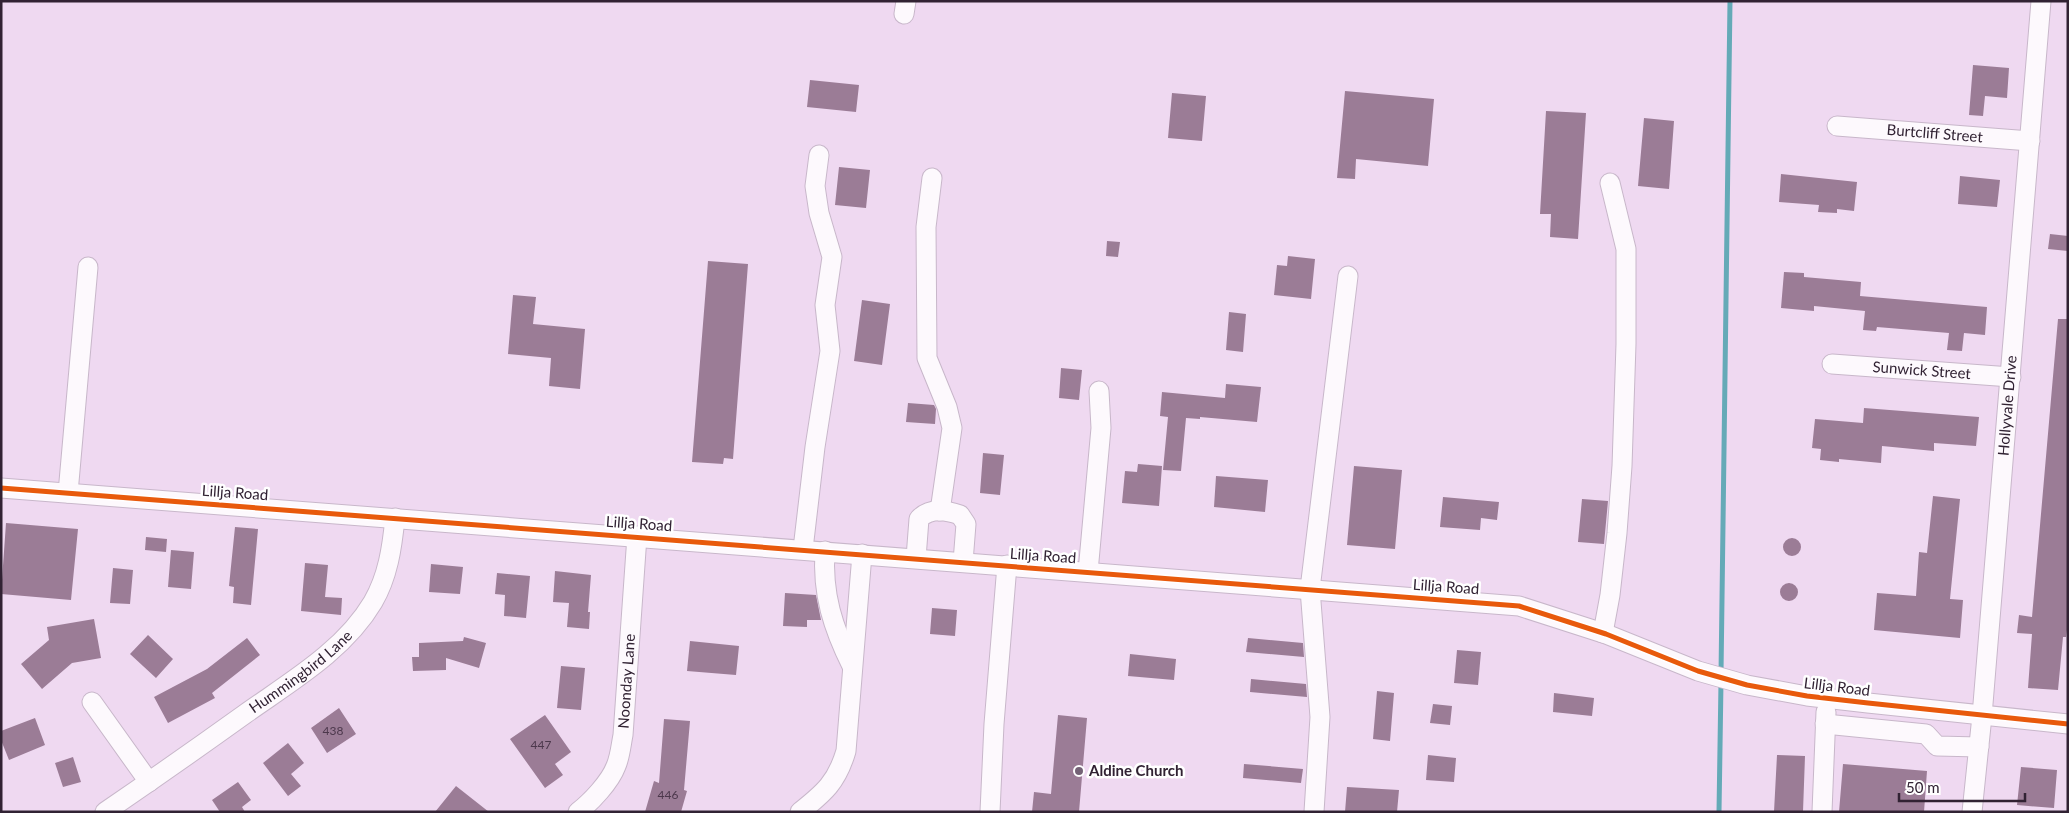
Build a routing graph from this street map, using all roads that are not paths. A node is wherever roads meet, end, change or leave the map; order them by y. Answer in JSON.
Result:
{"nodes":[{"id":1,"x":2041,"y":1,"type":"edge"},
{"id":2,"x":1837,"y":126,"type":"dead end"},
{"id":3,"x":2030,"y":141,"type":"junction"},
{"id":4,"x":819,"y":154,"type":"dead end"},
{"id":5,"x":932,"y":178,"type":"dead end"},
{"id":6,"x":1610,"y":183,"type":"dead end"},
{"id":7,"x":88,"y":266,"type":"dead end"},
{"id":8,"x":1348,"y":276,"type":"dead end"},
{"id":9,"x":1832,"y":364,"type":"dead end"},
{"id":10,"x":2011,"y":377,"type":"junction"},
{"id":11,"x":1098,"y":391,"type":"dead end"},
{"id":12,"x":1,"y":488,"type":"edge"},
{"id":13,"x":68,"y":493,"type":"junction"},
{"id":14,"x":940,"y":511,"type":"junction"},
{"id":15,"x":394,"y":518,"type":"junction"},
{"id":16,"x":637,"y":536,"type":"junction"},
{"id":17,"x":803,"y":549,"type":"junction"},
{"id":18,"x":825,"y":551,"type":"junction"},
{"id":19,"x":862,"y":554,"type":"junction"},
{"id":20,"x":916,"y":558,"type":"junction"},
{"id":21,"x":963,"y":562,"type":"junction"},
{"id":22,"x":1007,"y":565,"type":"junction"},
{"id":23,"x":1088,"y":572,"type":"junction"},
{"id":24,"x":1310,"y":589,"type":"junction"},
{"id":25,"x":1603,"y":632,"type":"junction"},
{"id":26,"x":853,"y":667,"type":"junction"},
{"id":27,"x":1826,"y":698,"type":"junction"},
{"id":28,"x":92,"y":702,"type":"dead end"},
{"id":29,"x":1982,"y":716,"type":"junction"},
{"id":30,"x":1826,"y":724,"type":"junction"},
{"id":31,"x":2068,"y":724,"type":"edge"},
{"id":32,"x":1979,"y":747,"type":"junction"},
{"id":33,"x":150,"y":782,"type":"junction"},
{"id":34,"x":105,"y":812,"type":"edge"},
{"id":35,"x":578,"y":812,"type":"edge"},
{"id":36,"x":800,"y":812,"type":"edge"},
{"id":37,"x":990,"y":812,"type":"edge"},
{"id":38,"x":1314,"y":812,"type":"edge"},
{"id":39,"x":1822,"y":812,"type":"edge"},
{"id":40,"x":1972,"y":812,"type":"edge"}],
"edges":[{"from":1,"to":3,"type":"street","name":"Hollyvale Drive"},
{"from":2,"to":3,"type":"street","name":"Burtcliff Street"},
{"from":3,"to":10,"type":"street","name":"Hollyvale Drive"},
{"from":4,"to":17,"type":"street"},
{"from":5,"to":14,"type":"street"},
{"from":6,"to":25,"type":"street"},
{"from":7,"to":13,"type":"street"},
{"from":8,"to":24,"type":"street"},
{"from":9,"to":10,"type":"street","name":"Sunwick Street"},
{"from":10,"to":29,"type":"street","name":"Hollyvale Drive"},
{"from":11,"to":23,"type":"street"},
{"from":12,"to":13,"type":"street","name":"Lillja Road"},
{"from":13,"to":15,"type":"street","name":"Lillja Road"},
{"from":14,"to":20,"type":"street"},
{"from":14,"to":21,"type":"street"},
{"from":15,"to":16,"type":"street","name":"Lillja Road"},
{"from":15,"to":33,"type":"street","name":"Hummingbird Lane"},
{"from":16,"to":17,"type":"street","name":"Lillja Road"},
{"from":16,"to":35,"type":"street","name":"Noonday Lane"},
{"from":17,"to":18,"type":"street","name":"Lillja Road"},
{"from":18,"to":19,"type":"street","name":"Lillja Road"},
{"from":18,"to":26,"type":"street"},
{"from":19,"to":20,"type":"street","name":"Lillja Road"},
{"from":19,"to":26,"type":"street"},
{"from":20,"to":21,"type":"street","name":"Lillja Road"},
{"from":21,"to":22,"type":"street","name":"Lillja Road"},
{"from":22,"to":23,"type":"street","name":"Lillja Road"},
{"from":22,"to":37,"type":"street"},
{"from":23,"to":24,"type":"street","name":"Lillja Road"},
{"from":24,"to":25,"type":"street","name":"Lillja Road"},
{"from":24,"to":38,"type":"street"},
{"from":25,"to":27,"type":"street","name":"Lillja Road"},
{"from":26,"to":36,"type":"street"},
{"from":27,"to":29,"type":"street","name":"Lillja Road"},
{"from":27,"to":30,"type":"street"},
{"from":28,"to":33,"type":"street"},
{"from":29,"to":31,"type":"street","name":"Lillja Road"},
{"from":29,"to":32,"type":"street","name":"Hollyvale Drive"},
{"from":30,"to":32,"type":"street"},
{"from":30,"to":39,"type":"street"},
{"from":32,"to":40,"type":"street","name":"Hollyvale Drive"},
{"from":33,"to":34,"type":"street","name":"Hummingbird Lane"}]}
